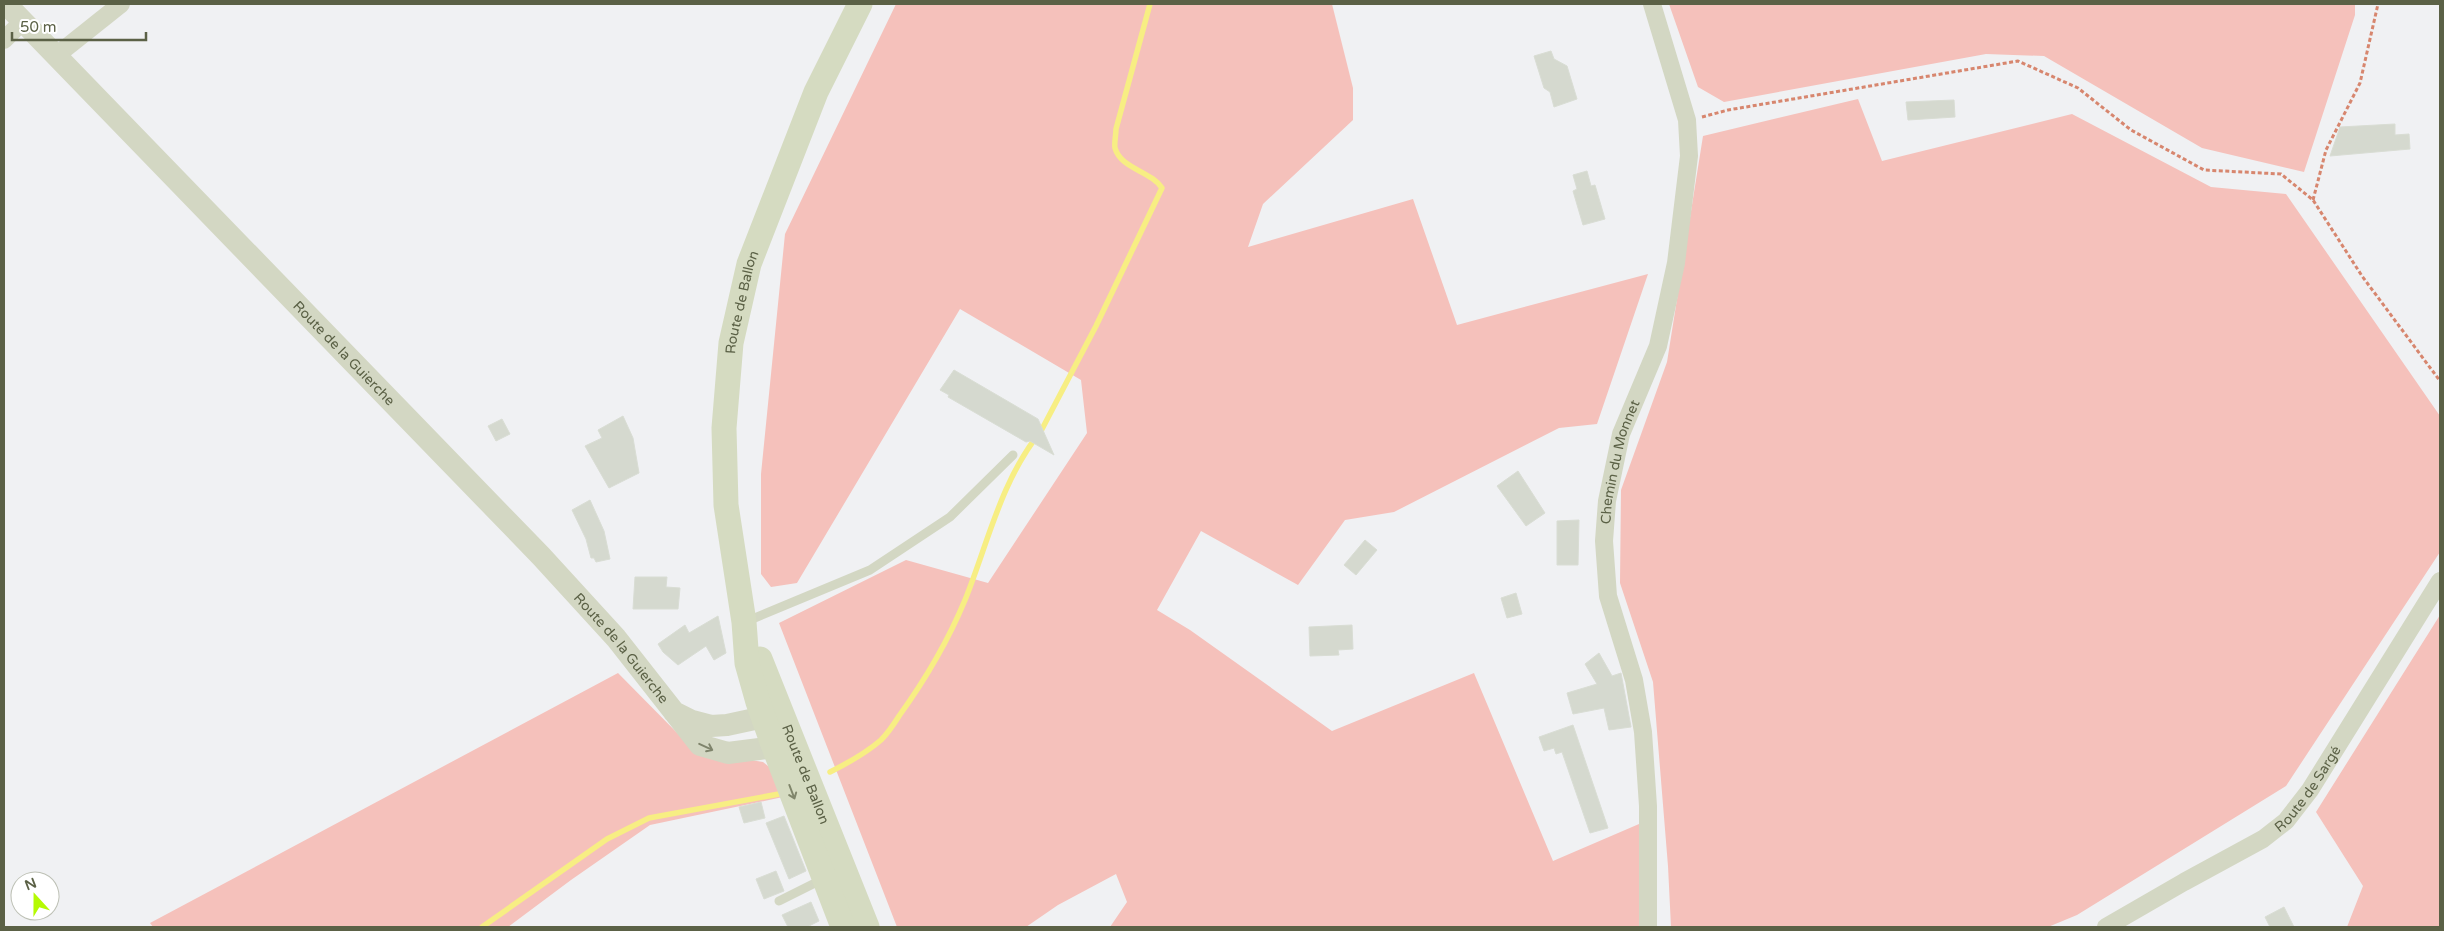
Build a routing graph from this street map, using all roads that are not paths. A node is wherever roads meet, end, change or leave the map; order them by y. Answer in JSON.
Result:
{"nodes":[{"id":1,"x":6,"y":4,"type":"edge"},
{"id":2,"x":121,"y":4,"type":"edge"},
{"id":3,"x":860,"y":4,"type":"edge"},
{"id":4,"x":1652,"y":4,"type":"edge"},
{"id":5,"x":23,"y":21,"type":"junction"},
{"id":6,"x":4,"y":40,"type":"edge"},
{"id":7,"x":56,"y":55,"type":"junction"},
{"id":8,"x":1013,"y":455,"type":"dead end"},
{"id":9,"x":2440,"y":581,"type":"edge"},
{"id":10,"x":744,"y":622,"type":"junction"},
{"id":11,"x":674,"y":712,"type":"junction"},
{"id":12,"x":764,"y":718,"type":"junction"},
{"id":13,"x":781,"y":737,"type":"junction"},
{"id":14,"x":835,"y":874,"type":"junction"},
{"id":15,"x":779,"y":902,"type":"dead end"},
{"id":16,"x":843,"y":927,"type":"edge"},
{"id":17,"x":867,"y":927,"type":"edge"},
{"id":18,"x":1648,"y":927,"type":"edge"},
{"id":19,"x":2106,"y":927,"type":"edge"}],
"edges":[{"from":1,"to":5,"type":"street","name":"Route de la Guierche"},
{"from":2,"to":7,"type":"street"},
{"from":3,"to":10,"type":"main road","name":"Route de Ballon"},
{"from":4,"to":18,"type":"street","name":"Chemin du Monnet"},
{"from":5,"to":6,"type":"street"},
{"from":5,"to":7,"type":"street","name":"Route de la Guierche"},
{"from":7,"to":11,"type":"street","name":"Route de la Guierche"},
{"from":8,"to":10,"type":"lane"},
{"from":9,"to":19,"type":"street","name":"Route de Sargé"},
{"from":10,"to":12,"type":"main road","name":"Route de Ballon"},
{"from":10,"to":13,"type":"main road","name":"Route de Ballon"},
{"from":11,"to":12,"type":"street","name":"Route de la Guierche"},
{"from":11,"to":13,"type":"street","name":"Route de la Guierche","one_way":true},
{"from":12,"to":13,"type":"main road","name":"Route de Ballon"},
{"from":13,"to":14,"type":"main road","name":"Route de Ballon"},
{"from":14,"to":15,"type":"lane"},
{"from":14,"to":16,"type":"main road","name":"Route de Ballon"},
{"from":14,"to":17,"type":"main road","name":"Route de Ballon"}]}
